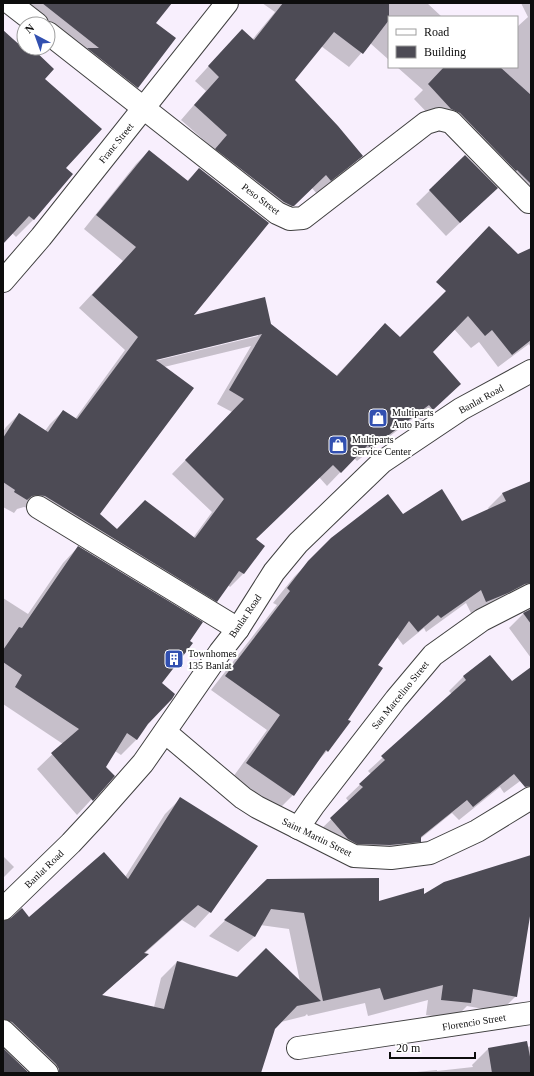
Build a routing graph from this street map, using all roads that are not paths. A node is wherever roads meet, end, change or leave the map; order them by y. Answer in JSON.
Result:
{"nodes":[{"id":1,"x":10,"y":3,"type":"edge"},
{"id":2,"x":227,"y":3,"type":"edge"},
{"id":3,"x":27,"y":16,"type":"edge"},
{"id":4,"x":56,"y":39,"type":"edge"},
{"id":5,"x":144,"y":108,"type":"junction"},
{"id":6,"x":530,"y":202,"type":"dead end"},
{"id":7,"x":3,"y":281,"type":"edge"},
{"id":8,"x":531,"y":371,"type":"edge"},
{"id":9,"x":38,"y":507,"type":"dead end"},
{"id":10,"x":531,"y":595,"type":"edge"},
{"id":11,"x":238,"y":629,"type":"junction"},
{"id":12,"x":165,"y":732,"type":"junction"},
{"id":13,"x":531,"y":798,"type":"edge"},
{"id":14,"x":298,"y":828,"type":"junction"},
{"id":15,"x":3,"y":909,"type":"edge"},
{"id":16,"x":531,"y":1013,"type":"edge"},
{"id":17,"x":3,"y":1031,"type":"edge"},
{"id":18,"x":298,"y":1048,"type":"dead end"},
{"id":19,"x":47,"y":1073,"type":"edge"}],
"edges":[{"from":1,"to":3,"type":"street"},
{"from":2,"to":5,"type":"street","name":"Franc Street"},
{"from":4,"to":5,"type":"street","name":"Peso Street"},
{"from":5,"to":6,"type":"street","name":"Peso Street"},
{"from":5,"to":7,"type":"street","name":"Franc Street"},
{"from":8,"to":11,"type":"street","name":"Banlat Road"},
{"from":9,"to":11,"type":"street"},
{"from":10,"to":14,"type":"street","name":"San Marcelino Street"},
{"from":11,"to":12,"type":"street","name":"Banlat Road"},
{"from":12,"to":14,"type":"street","name":"Saint Martin Street"},
{"from":12,"to":15,"type":"street","name":"Banlat Road"},
{"from":13,"to":14,"type":"street","name":"Saint Martin Street"},
{"from":16,"to":18,"type":"street","name":"Florencio Street"},
{"from":17,"to":19,"type":"street"}]}
